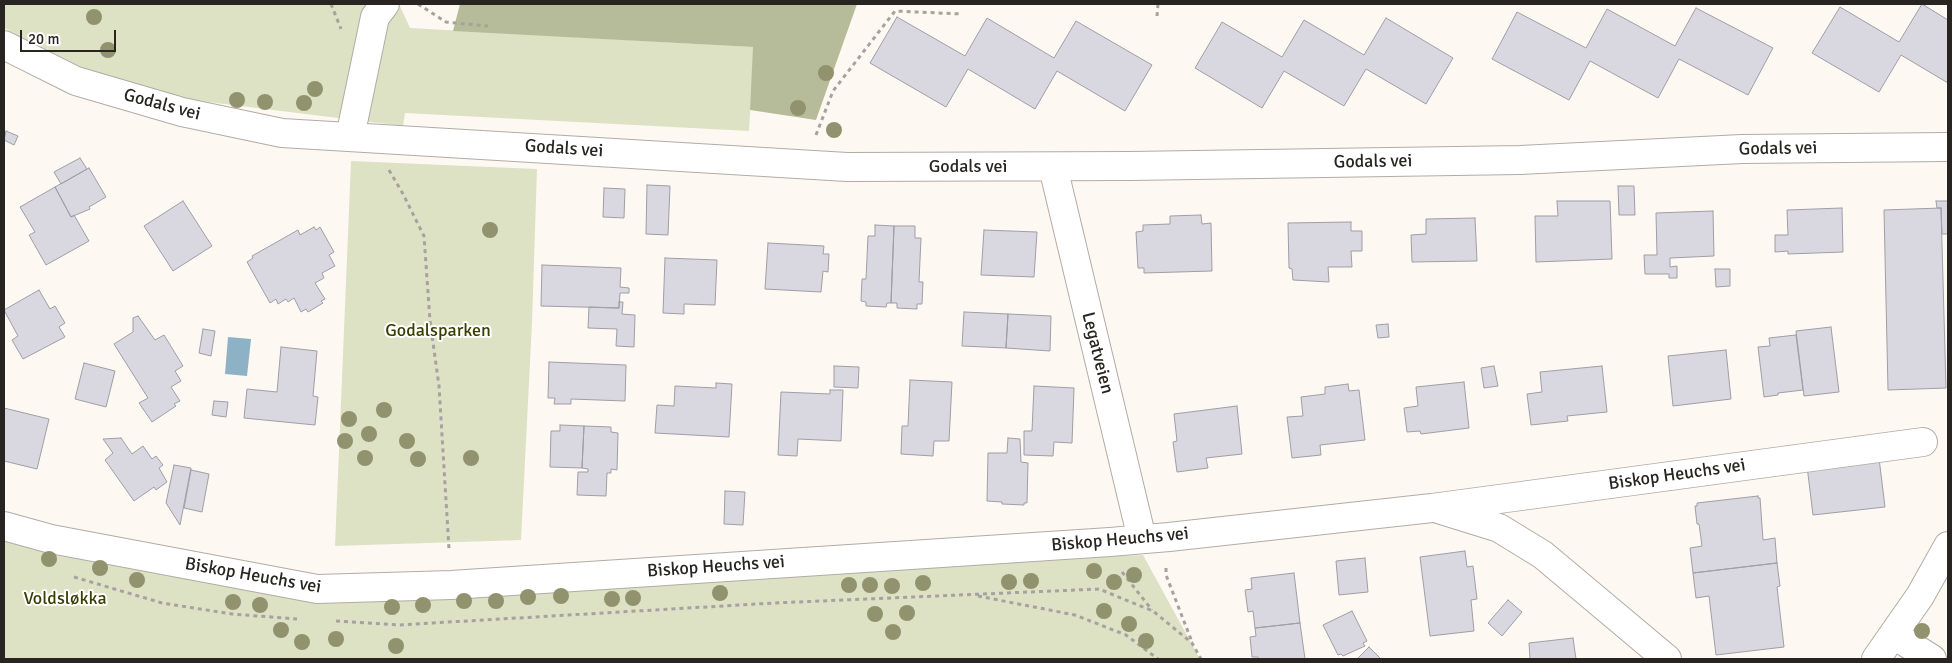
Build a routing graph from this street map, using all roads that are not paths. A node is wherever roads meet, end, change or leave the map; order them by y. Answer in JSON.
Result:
{"nodes":[{"id":1,"x":385,"y":4,"type":"edge"},
{"id":2,"x":4,"y":45,"type":"edge"},
{"id":3,"x":362,"y":138,"type":"junction"},
{"id":4,"x":1948,"y":147,"type":"edge"},
{"id":5,"x":1053,"y":166,"type":"junction"},
{"id":6,"x":1923,"y":442,"type":"dead end"},
{"id":7,"x":1432,"y":508,"type":"junction"},
{"id":8,"x":4,"y":526,"type":"edge"},
{"id":9,"x":1142,"y":539,"type":"junction"},
{"id":10,"x":1948,"y":546,"type":"edge"},
{"id":11,"x":1894,"y":635,"type":"junction"},
{"id":12,"x":1667,"y":659,"type":"edge"},
{"id":13,"x":1876,"y":659,"type":"edge"},
{"id":14,"x":1932,"y":659,"type":"edge"}],
"edges":[{"from":1,"to":3,"type":"street"},
{"from":2,"to":3,"type":"street","name":"Godals vei"},
{"from":3,"to":5,"type":"street","name":"Godals vei"},
{"from":4,"to":5,"type":"street","name":"Godals vei"},
{"from":5,"to":9,"type":"street","name":"Legatveien"},
{"from":6,"to":7,"type":"street","name":"Biskop Heuchs vei"},
{"from":7,"to":9,"type":"street","name":"Biskop Heuchs vei"},
{"from":7,"to":12,"type":"street","name":"Biskop Heuchs vei"},
{"from":8,"to":9,"type":"street","name":"Biskop Heuchs vei"},
{"from":10,"to":11,"type":"street"},
{"from":11,"to":13,"type":"street"},
{"from":11,"to":14,"type":"street"}]}
